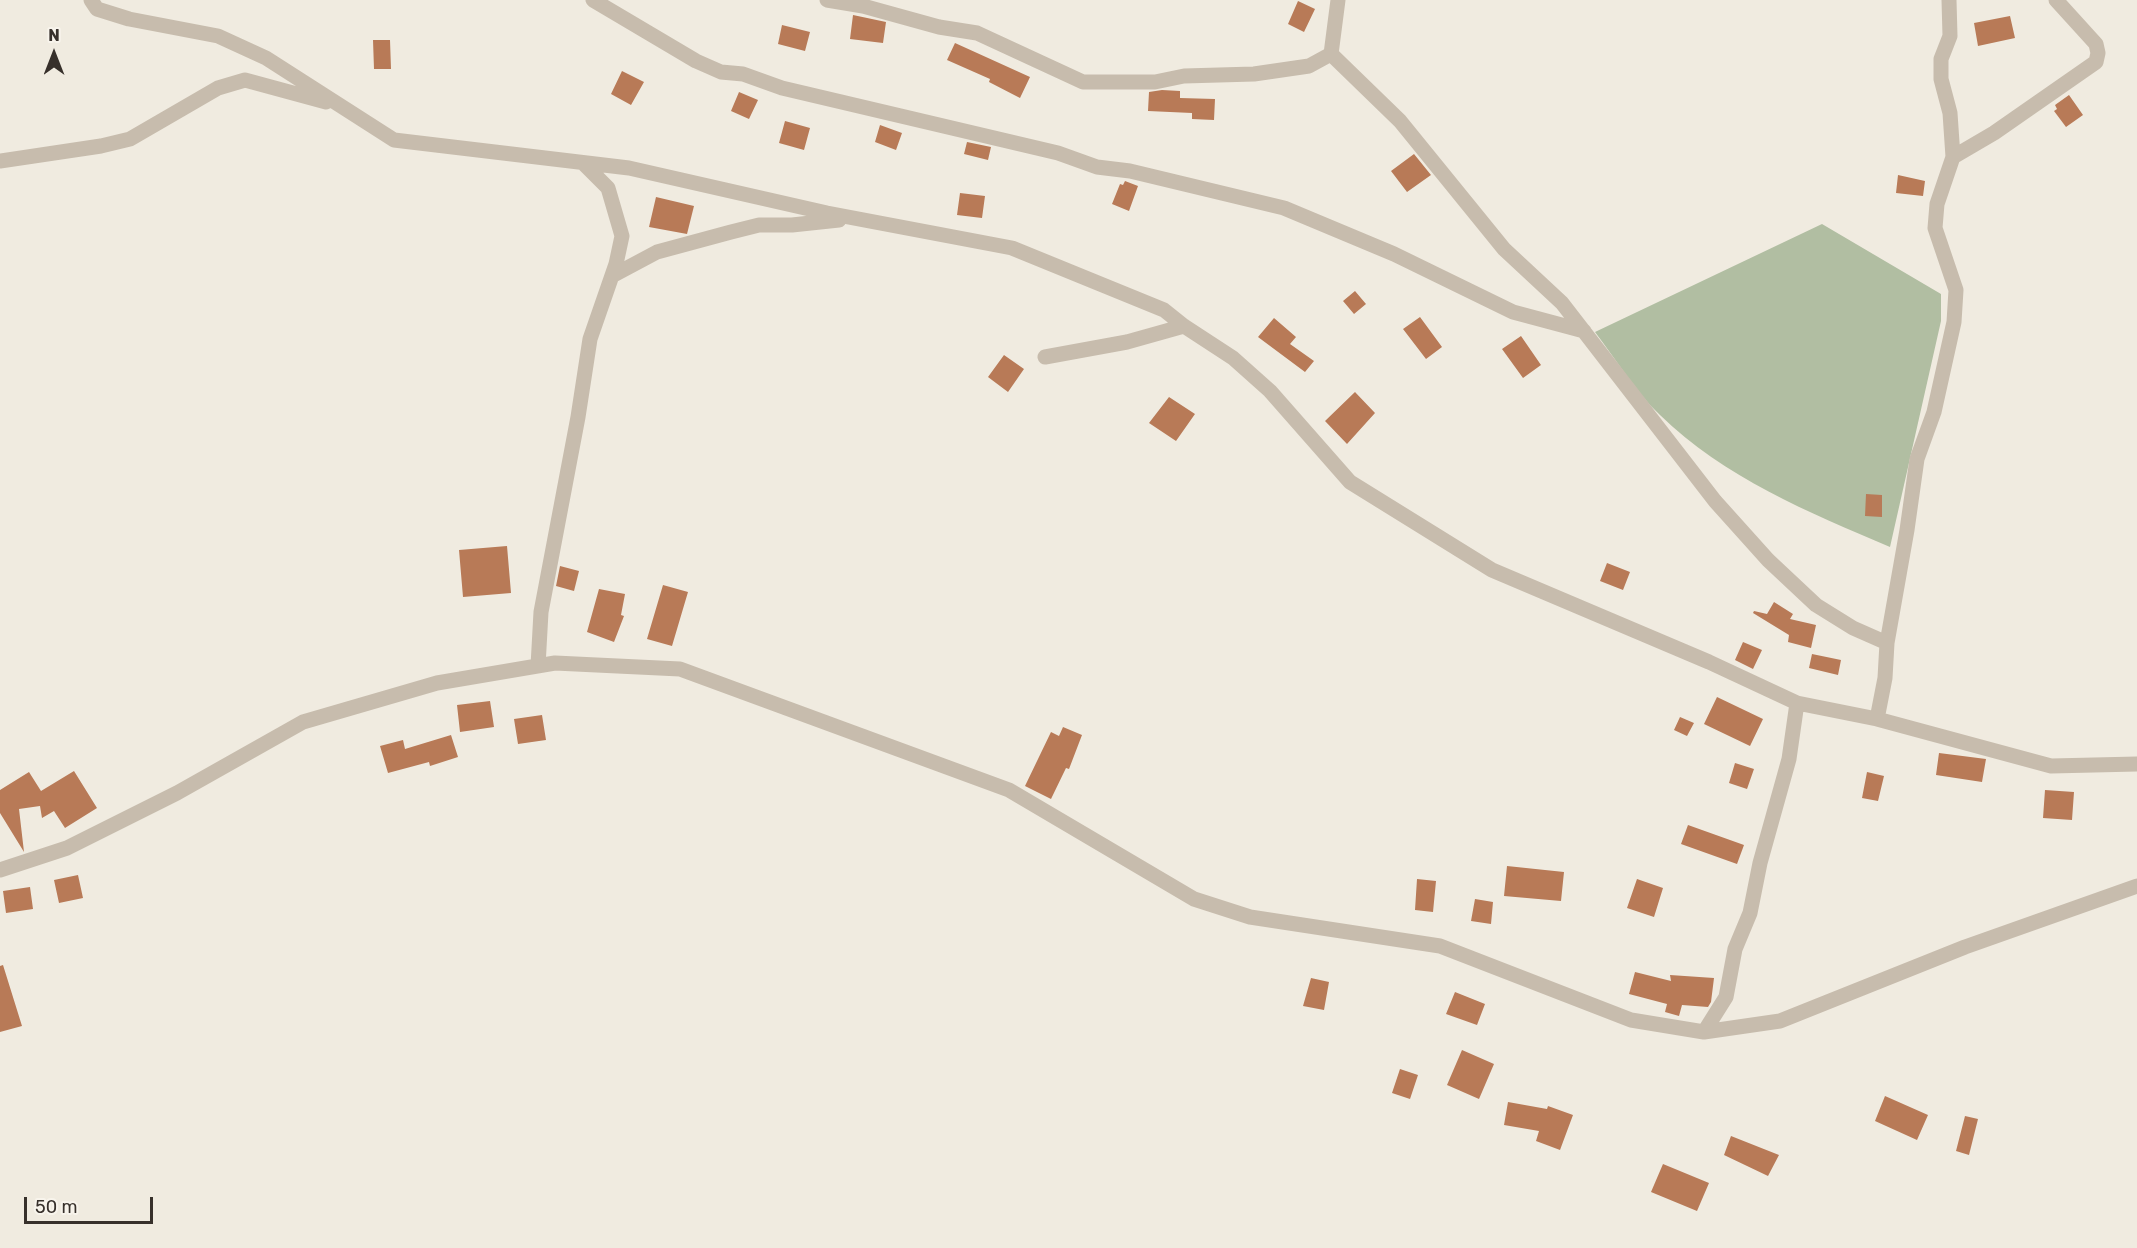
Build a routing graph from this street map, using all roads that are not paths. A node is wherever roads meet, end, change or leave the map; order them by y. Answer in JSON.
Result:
{"nodes":[{"id":1,"x":91,"y":0,"type":"edge"},
{"id":2,"x":593,"y":0,"type":"edge"},
{"id":3,"x":827,"y":0,"type":"edge"},
{"id":4,"x":1338,"y":0,"type":"edge"},
{"id":5,"x":1949,"y":0,"type":"edge"},
{"id":6,"x":2056,"y":0,"type":"edge"},
{"id":7,"x":1331,"y":54,"type":"junction"},
{"id":8,"x":343,"y":107,"type":"junction"},
{"id":9,"x":1953,"y":157,"type":"junction"},
{"id":10,"x":0,"y":161,"type":"edge"},
{"id":11,"x":583,"y":163,"type":"junction"},
{"id":12,"x":854,"y":218,"type":"junction"},
{"id":13,"x":612,"y":276,"type":"junction"},
{"id":14,"x":1184,"y":326,"type":"junction"},
{"id":15,"x":1584,"y":331,"type":"junction"},
{"id":16,"x":1046,"y":357,"type":"dead end"},
{"id":17,"x":1887,"y":643,"type":"junction"},
{"id":18,"x":538,"y":666,"type":"junction"},
{"id":19,"x":1797,"y":703,"type":"junction"},
{"id":20,"x":1877,"y":719,"type":"junction"},
{"id":21,"x":2137,"y":764,"type":"edge"},
{"id":22,"x":0,"y":870,"type":"edge"},
{"id":23,"x":2137,"y":886,"type":"edge"},
{"id":24,"x":1704,"y":1032,"type":"junction"}],
"edges":[{"from":1,"to":8,"type":"street"},
{"from":2,"to":15,"type":"street"},
{"from":3,"to":7,"type":"street"},
{"from":4,"to":7,"type":"street"},
{"from":5,"to":9,"type":"street"},
{"from":6,"to":9,"type":"street"},
{"from":7,"to":15,"type":"street"},
{"from":8,"to":10,"type":"street"},
{"from":8,"to":11,"type":"street"},
{"from":9,"to":17,"type":"street"},
{"from":11,"to":12,"type":"street"},
{"from":11,"to":13,"type":"street"},
{"from":12,"to":13,"type":"street"},
{"from":12,"to":14,"type":"street"},
{"from":13,"to":18,"type":"street"},
{"from":14,"to":16,"type":"street"},
{"from":14,"to":19,"type":"street"},
{"from":15,"to":17,"type":"street"},
{"from":17,"to":20,"type":"street"},
{"from":18,"to":22,"type":"street"},
{"from":18,"to":24,"type":"street"},
{"from":19,"to":20,"type":"street"},
{"from":19,"to":24,"type":"street"},
{"from":20,"to":21,"type":"street"},
{"from":23,"to":24,"type":"street"}]}
